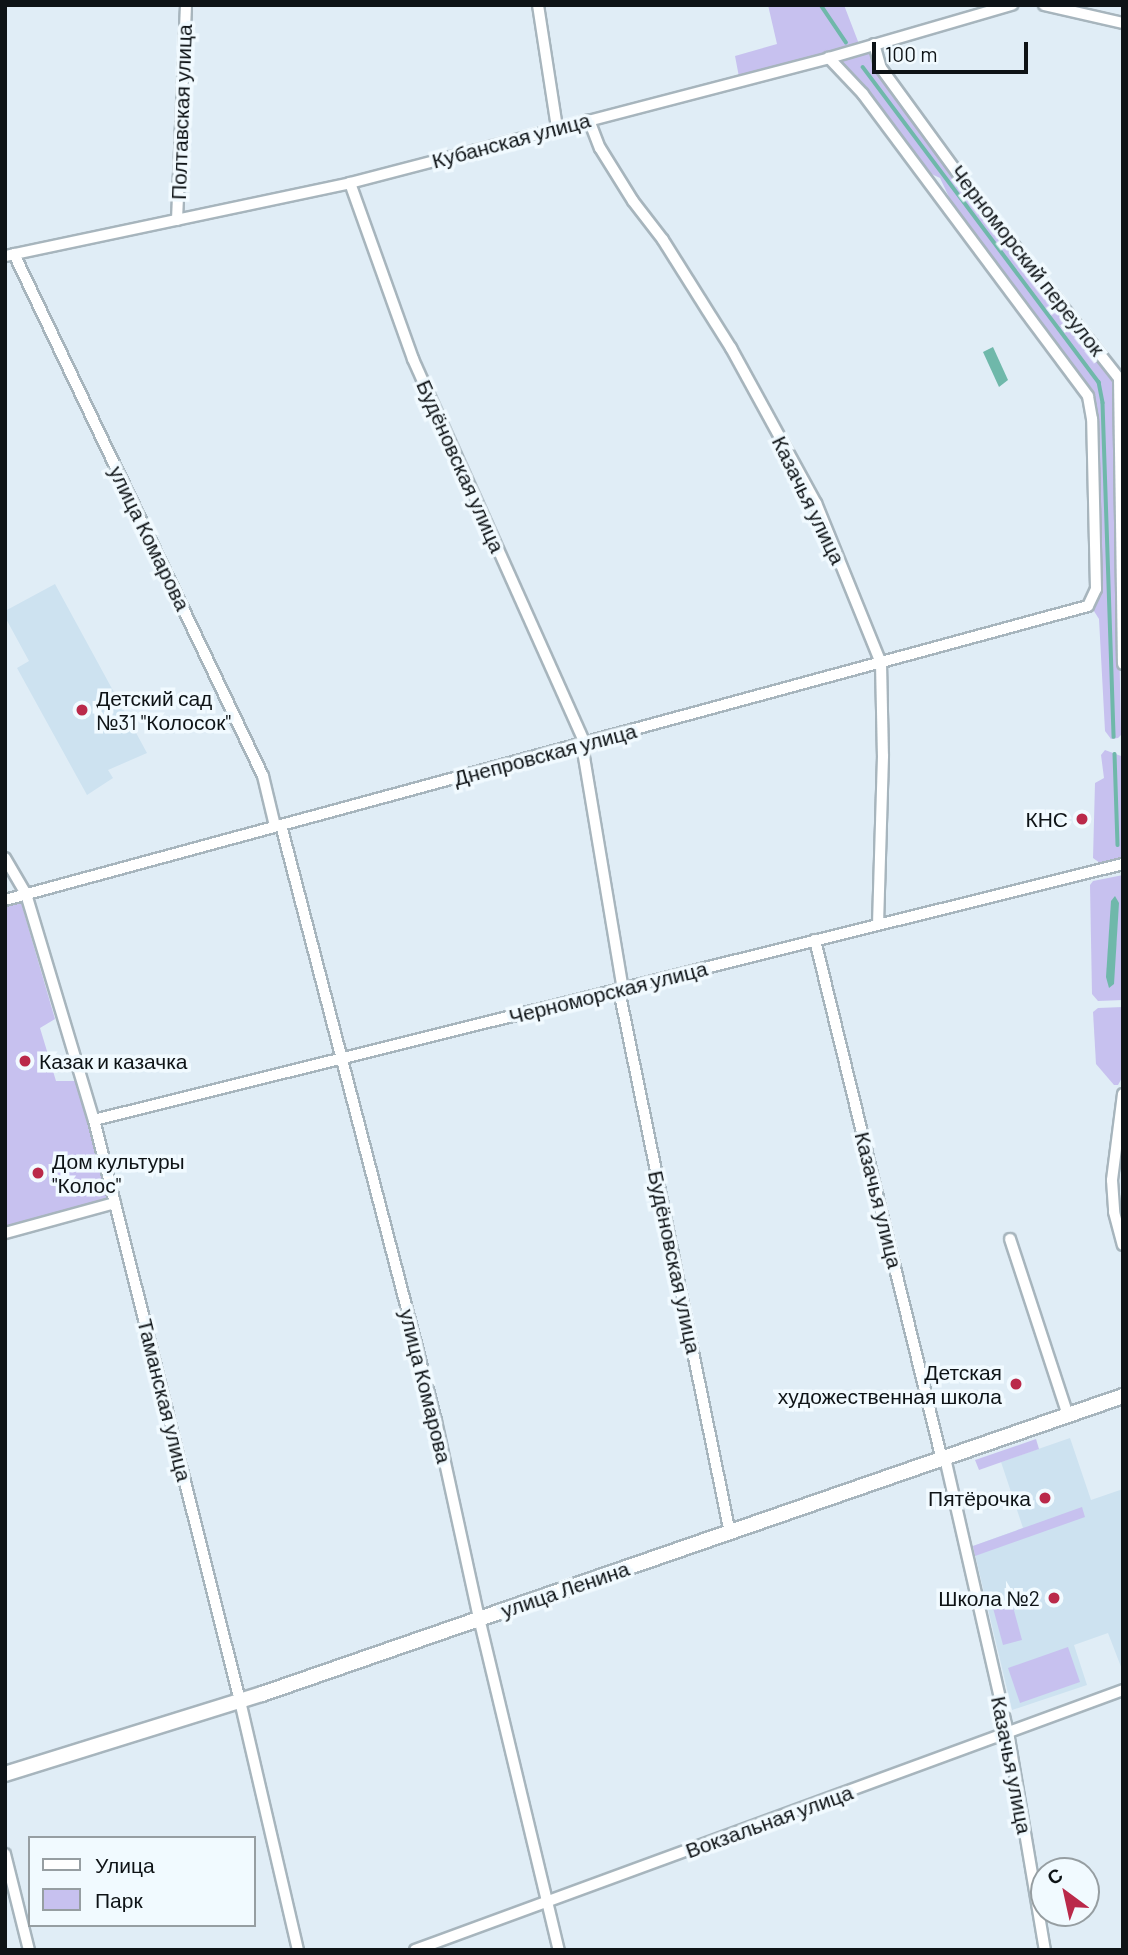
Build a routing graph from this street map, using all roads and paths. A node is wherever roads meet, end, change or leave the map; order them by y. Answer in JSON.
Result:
{"nodes":[{"id":1,"x":186,"y":5,"type":"edge"},
{"id":2,"x":538,"y":5,"type":"edge"},
{"id":3,"x":1012,"y":5,"type":"edge"},
{"id":4,"x":1044,"y":5,"type":"edge"},
{"id":5,"x":1123,"y":23,"type":"edge"},
{"id":6,"x":874,"y":44,"type":"junction"},
{"id":7,"x":829,"y":58,"type":"junction"},
{"id":8,"x":589,"y":120,"type":"junction"},
{"id":9,"x":557,"y":128,"type":"junction"},
{"id":10,"x":350,"y":183,"type":"junction"},
{"id":11,"x":177,"y":219,"type":"junction"},
{"id":12,"x":10,"y":255,"type":"edge"},
{"id":13,"x":881,"y":663,"type":"junction"},
{"id":14,"x":1123,"y":664,"type":"edge"},
{"id":15,"x":583,"y":744,"type":"junction"},
{"id":16,"x":278,"y":826,"type":"junction"},
{"id":17,"x":5,"y":858,"type":"edge"},
{"id":18,"x":1123,"y":864,"type":"edge"},
{"id":19,"x":26,"y":894,"type":"junction"},
{"id":20,"x":5,"y":900,"type":"edge"},
{"id":21,"x":878,"y":924,"type":"junction"},
{"id":22,"x":815,"y":940,"type":"junction"},
{"id":23,"x":621,"y":990,"type":"junction"},
{"id":24,"x":343,"y":1057,"type":"junction"},
{"id":25,"x":1123,"y":1094,"type":"edge"},
{"id":26,"x":94,"y":1120,"type":"junction"},
{"id":27,"x":115,"y":1203,"type":"junction"},
{"id":28,"x":5,"y":1233,"type":"edge"},
{"id":29,"x":1010,"y":1239,"type":"dead end"},
{"id":30,"x":1123,"y":1245,"type":"edge"},
{"id":31,"x":1123,"y":1396,"type":"edge"},
{"id":32,"x":1068,"y":1415,"type":"junction"},
{"id":33,"x":944,"y":1459,"type":"junction"},
{"id":34,"x":730,"y":1533,"type":"junction"},
{"id":35,"x":479,"y":1618,"type":"junction"},
{"id":36,"x":1123,"y":1690,"type":"edge"},
{"id":37,"x":240,"y":1701,"type":"junction"},
{"id":38,"x":1008,"y":1732,"type":"junction"},
{"id":39,"x":5,"y":1774,"type":"edge"},
{"id":40,"x":5,"y":1854,"type":"edge"},
{"id":41,"x":547,"y":1903,"type":"junction"},
{"id":42,"x":29,"y":1950,"type":"edge"},
{"id":43,"x":298,"y":1950,"type":"edge"},
{"id":44,"x":415,"y":1950,"type":"edge"},
{"id":45,"x":559,"y":1950,"type":"edge"},
{"id":46,"x":1045,"y":1950,"type":"edge"}],
"edges":[{"from":1,"to":11,"type":"street","name":"Полтавская улица"},
{"from":2,"to":9,"type":"street"},
{"from":3,"to":6,"type":"street","name":"Кубанская улица"},
{"from":4,"to":5,"type":"street"},
{"from":6,"to":7,"type":"street","name":"Кубанская улица"},
{"from":6,"to":14,"type":"street","name":"Черноморский переулок"},
{"from":7,"to":8,"type":"street","name":"Кубанская улица"},
{"from":7,"to":13,"type":"street","name":"Днепровская улица"},
{"from":8,"to":9,"type":"street","name":"Кубанская улица"},
{"from":8,"to":13,"type":"street","name":"Казачья улица"},
{"from":9,"to":10,"type":"street","name":"Кубанская улица"},
{"from":10,"to":11,"type":"street","name":"Кубанская улица"},
{"from":10,"to":15,"type":"street","name":"Будёновская улица"},
{"from":11,"to":12,"type":"street","name":"Кубанская улица"},
{"from":12,"to":16,"type":"street","name":"улица Комарова"},
{"from":13,"to":15,"type":"street","name":"Днепровская улица"},
{"from":13,"to":21,"type":"street","name":"Казачья улица"},
{"from":15,"to":16,"type":"street","name":"Днепровская улица"},
{"from":15,"to":23,"type":"street","name":"Будёновская улица"},
{"from":16,"to":19,"type":"street","name":"Днепровская улица"},
{"from":16,"to":24,"type":"street","name":"улица Комарова"},
{"from":17,"to":19,"type":"street","name":"Таманская улица"},
{"from":18,"to":21,"type":"street","name":"Черноморская улица"},
{"from":19,"to":20,"type":"street","name":"Днепровская улица"},
{"from":19,"to":26,"type":"street","name":"Таманская улица"},
{"from":21,"to":22,"type":"street","name":"Черноморская улица"},
{"from":22,"to":23,"type":"street","name":"Черноморская улица"},
{"from":22,"to":33,"type":"street","name":"Казачья улица"},
{"from":23,"to":24,"type":"street","name":"Черноморская улица"},
{"from":23,"to":34,"type":"street","name":"Будёновская улица"},
{"from":24,"to":26,"type":"street","name":"Черноморская улица"},
{"from":24,"to":35,"type":"street","name":"улица Комарова"},
{"from":25,"to":30,"type":"street"},
{"from":26,"to":27,"type":"street","name":"Таманская улица"},
{"from":27,"to":28,"type":"street"},
{"from":27,"to":37,"type":"street","name":"Таманская улица"},
{"from":29,"to":32,"type":"street"},
{"from":31,"to":32,"type":"main road","name":"улица Ленина"},
{"from":32,"to":33,"type":"main road","name":"улица Ленина"},
{"from":33,"to":34,"type":"main road","name":"улица Ленина"},
{"from":33,"to":38,"type":"street","name":"Казачья улица"},
{"from":34,"to":35,"type":"main road","name":"улица Ленина"},
{"from":35,"to":37,"type":"main road","name":"улица Ленина"},
{"from":35,"to":41,"type":"street","name":"улица Комарова"},
{"from":36,"to":38,"type":"street","name":"Вокзальная улица"},
{"from":37,"to":39,"type":"main road","name":"улица Ленина"},
{"from":37,"to":43,"type":"street","name":"Таманская улица"},
{"from":38,"to":41,"type":"street","name":"Вокзальная улица"},
{"from":38,"to":46,"type":"street","name":"Казачья улица"},
{"from":40,"to":42,"type":"street"},
{"from":41,"to":44,"type":"street","name":"Вокзальная улица"},
{"from":41,"to":45,"type":"street","name":"улица Комарова"}]}
